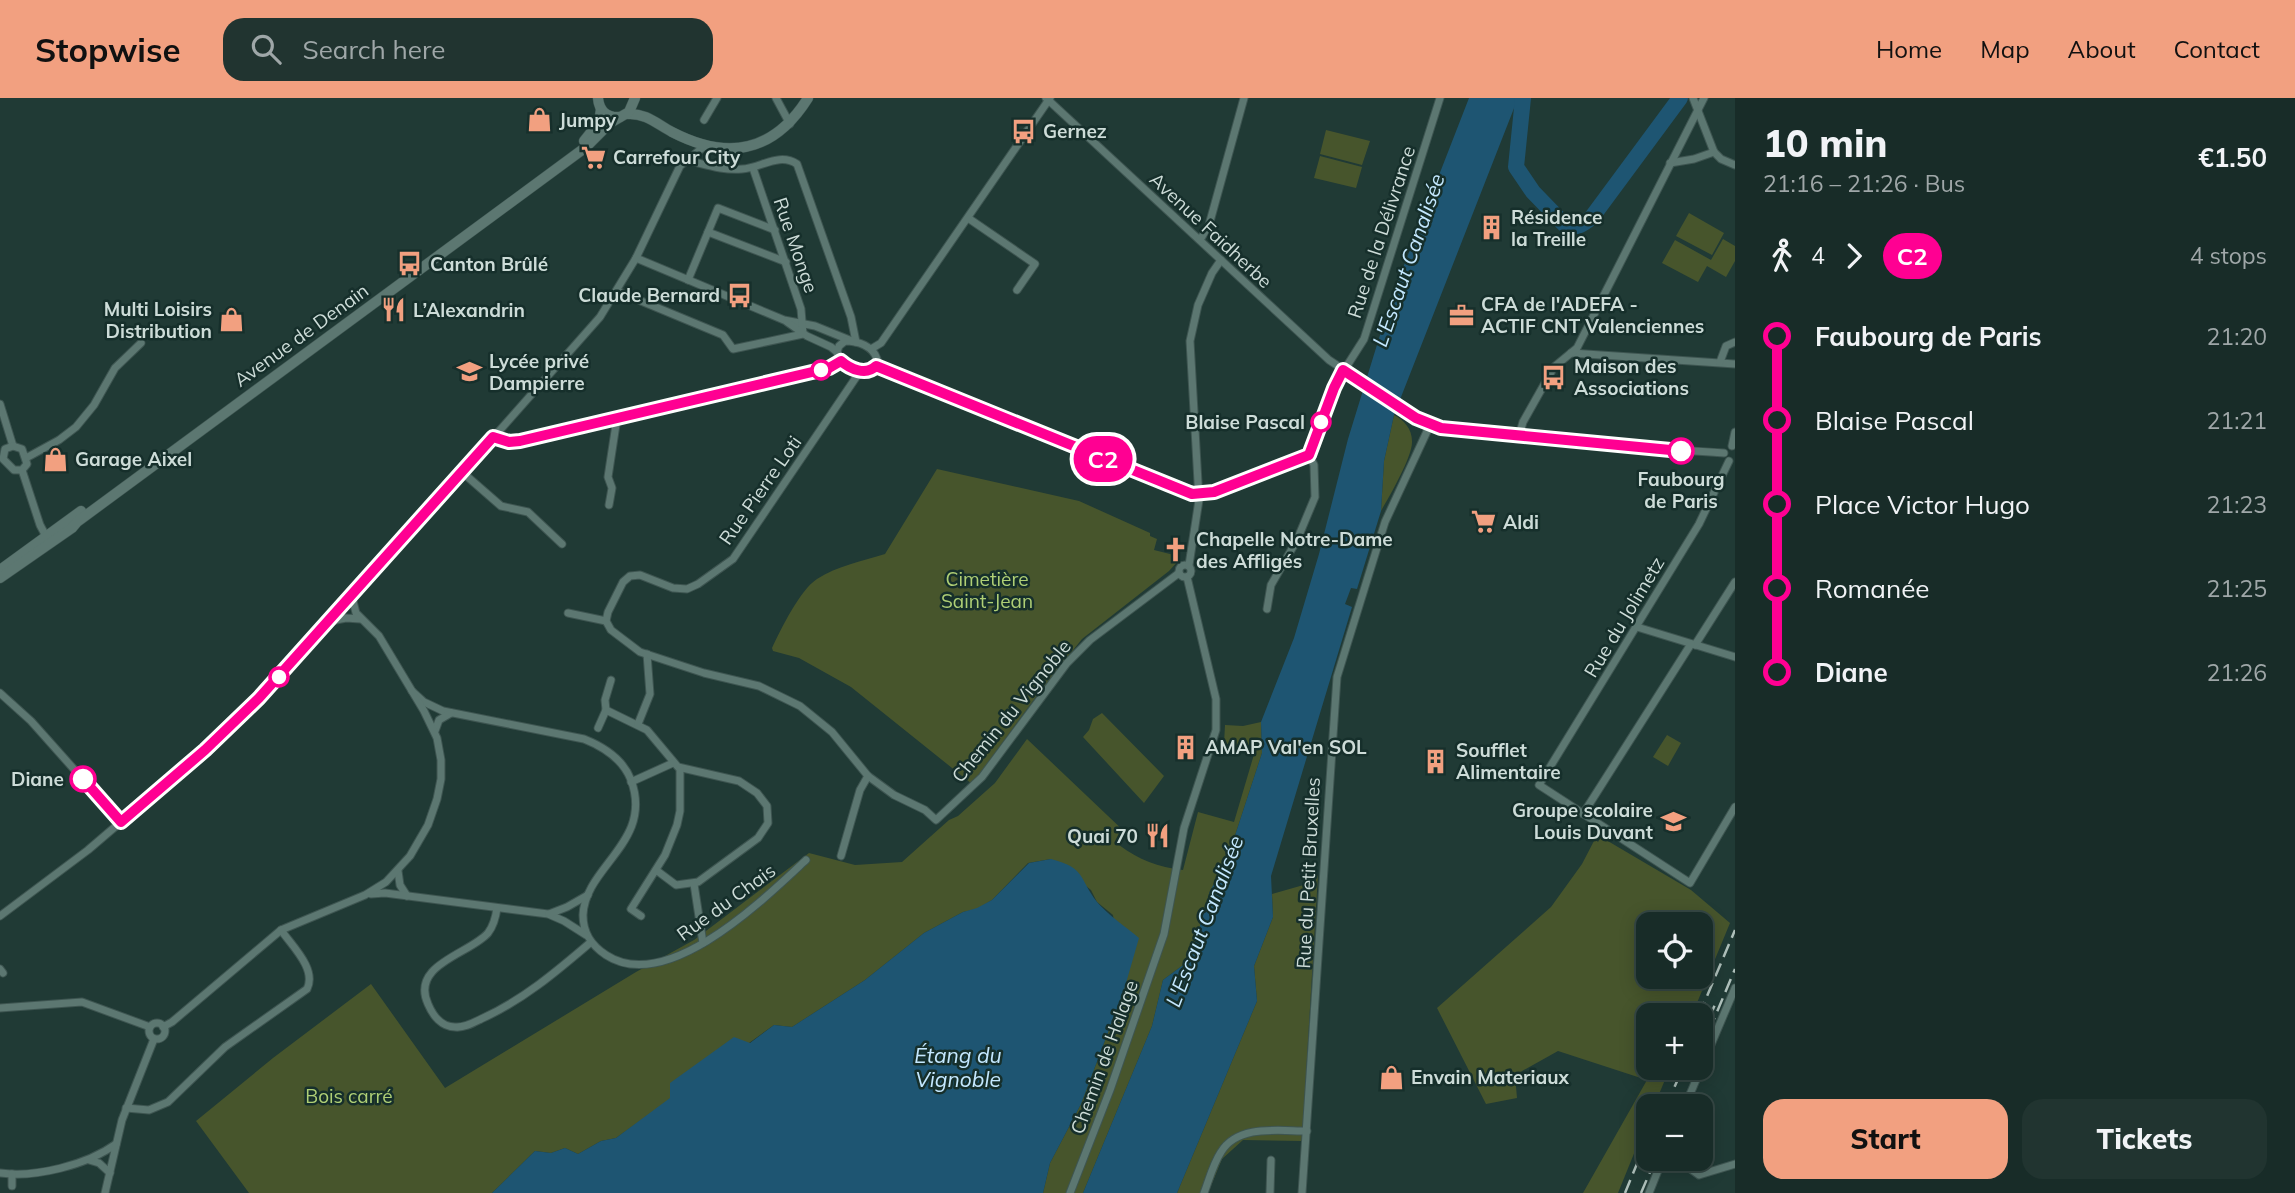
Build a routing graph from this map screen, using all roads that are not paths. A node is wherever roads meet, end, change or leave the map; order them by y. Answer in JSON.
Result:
{"nodes":[{"id":1,"x":635,"y":98,"type":"edge"},
{"id":2,"x":717,"y":98,"type":"edge"},
{"id":3,"x":776,"y":98,"type":"edge"},
{"id":4,"x":808,"y":98,"type":"edge"},
{"id":5,"x":1244,"y":98,"type":"edge"},
{"id":6,"x":1440,"y":98,"type":"edge"},
{"id":7,"x":1704,"y":98,"type":"edge"},
{"id":8,"x":1048,"y":99,"type":"edge"},
{"id":9,"x":1694,"y":99,"type":"edge"},
{"id":10,"x":598,"y":101,"type":"edge"},
{"id":11,"x":1697,"y":109,"type":"junction"},
{"id":12,"x":624,"y":115,"type":"junction"},
{"id":13,"x":704,"y":120,"type":"dead end"},
{"id":14,"x":790,"y":124,"type":"junction"},
{"id":15,"x":706,"y":145,"type":"junction"},
{"id":16,"x":1714,"y":152,"type":"junction"},
{"id":17,"x":686,"y":160,"type":"junction"},
{"id":18,"x":1670,"y":163,"type":"junction"},
{"id":19,"x":1735,"y":165,"type":"edge"},
{"id":20,"x":753,"y":167,"type":"junction"},
{"id":21,"x":968,"y":218,"type":"junction"},
{"id":22,"x":775,"y":230,"type":"junction"},
{"id":23,"x":708,"y":232,"type":"junction"},
{"id":24,"x":1200,"y":240,"type":"junction"},
{"id":25,"x":636,"y":258,"type":"junction"},
{"id":26,"x":1221,"y":260,"type":"junction"},
{"id":27,"x":786,"y":262,"type":"junction"},
{"id":28,"x":688,"y":280,"type":"junction"},
{"id":29,"x":1017,"y":290,"type":"dead end"},
{"id":30,"x":617,"y":291,"type":"junction"},
{"id":31,"x":784,"y":320,"type":"junction"},
{"id":32,"x":803,"y":323,"type":"junction"},
{"id":33,"x":803,"y":334,"type":"junction"},
{"id":34,"x":854,"y":342,"type":"junction"},
{"id":35,"x":1735,"y":342,"type":"edge"},
{"id":36,"x":141,"y":343,"type":"dead end"},
{"id":37,"x":871,"y":349,"type":"junction"},
{"id":38,"x":837,"y":352,"type":"junction"},
{"id":39,"x":1572,"y":353,"type":"junction"},
{"id":40,"x":841,"y":361,"type":"junction"},
{"id":41,"x":1720,"y":362,"type":"junction"},
{"id":42,"x":1735,"y":364,"type":"edge"},
{"id":43,"x":876,"y":366,"type":"junction"},
{"id":44,"x":860,"y":370,"type":"junction"},
{"id":45,"x":1343,"y":370,"type":"junction"},
{"id":46,"x":0,"y":404,"type":"edge"},
{"id":47,"x":617,"y":418,"type":"junction"},
{"id":48,"x":1430,"y":425,"type":"junction"},
{"id":49,"x":1735,"y":432,"type":"edge"},
{"id":50,"x":1519,"y":436,"type":"junction"},
{"id":51,"x":493,"y":437,"type":"junction"},
{"id":52,"x":13,"y":446,"type":"junction"},
{"id":53,"x":1733,"y":446,"type":"edge"},
{"id":54,"x":1309,"y":455,"type":"junction"},
{"id":55,"x":1,"y":457,"type":"edge"},
{"id":56,"x":26,"y":458,"type":"junction"},
{"id":57,"x":1729,"y":458,"type":"edge"},
{"id":58,"x":22,"y":470,"type":"junction"},
{"id":59,"x":462,"y":472,"type":"junction"},
{"id":60,"x":1199,"y":494,"type":"junction"},
{"id":61,"x":610,"y":505,"type":"dead end"},
{"id":62,"x":48,"y":539,"type":"junction"},
{"id":63,"x":562,"y":544,"type":"dead end"},
{"id":64,"x":1189,"y":565,"type":"junction"},
{"id":65,"x":0,"y":570,"type":"edge"},
{"id":66,"x":1179,"y":573,"type":"junction"},
{"id":67,"x":1188,"y":577,"type":"junction"},
{"id":68,"x":0,"y":578,"type":"edge"},
{"id":69,"x":1735,"y":582,"type":"edge"},
{"id":70,"x":352,"y":597,"type":"junction"},
{"id":71,"x":1267,"y":609,"type":"dead end"},
{"id":72,"x":568,"y":613,"type":"dead end"},
{"id":73,"x":360,"y":619,"type":"junction"},
{"id":74,"x":606,"y":621,"type":"junction"},
{"id":75,"x":330,"y":622,"type":"junction"},
{"id":76,"x":1637,"y":627,"type":"junction"},
{"id":77,"x":1693,"y":645,"type":"junction"},
{"id":78,"x":647,"y":654,"type":"junction"},
{"id":79,"x":1735,"y":657,"type":"edge"},
{"id":80,"x":611,"y":680,"type":"dead end"},
{"id":81,"x":412,"y":691,"type":"junction"},
{"id":82,"x":0,"y":693,"type":"edge"},
{"id":83,"x":606,"y":710,"type":"junction"},
{"id":84,"x":451,"y":713,"type":"junction"},
{"id":85,"x":638,"y":724,"type":"junction"},
{"id":86,"x":598,"y":728,"type":"dead end"},
{"id":87,"x":435,"y":732,"type":"junction"},
{"id":88,"x":673,"y":763,"type":"junction"},
{"id":89,"x":680,"y":769,"type":"junction"},
{"id":90,"x":868,"y":776,"type":"junction"},
{"id":91,"x":631,"y":782,"type":"junction"},
{"id":92,"x":1735,"y":807,"type":"edge"},
{"id":93,"x":1583,"y":814,"type":"junction"},
{"id":94,"x":121,"y":822,"type":"junction"},
{"id":95,"x":841,"y":856,"type":"dead end"},
{"id":96,"x":806,"y":860,"type":"dead end"},
{"id":97,"x":656,"y":870,"type":"junction"},
{"id":98,"x":398,"y":871,"type":"junction"},
{"id":99,"x":694,"y":884,"type":"junction"},
{"id":100,"x":365,"y":895,"type":"junction"},
{"id":101,"x":588,"y":895,"type":"junction"},
{"id":102,"x":407,"y":896,"type":"junction"},
{"id":103,"x":498,"y":908,"type":"junction"},
{"id":104,"x":548,"y":914,"type":"junction"},
{"id":105,"x":0,"y":916,"type":"edge"},
{"id":106,"x":641,"y":916,"type":"dead end"},
{"id":107,"x":281,"y":930,"type":"junction"},
{"id":108,"x":589,"y":939,"type":"junction"},
{"id":109,"x":703,"y":943,"type":"junction"},
{"id":110,"x":1735,"y":988,"type":"edge"},
{"id":111,"x":0,"y":1008,"type":"edge"},
{"id":112,"x":150,"y":1027,"type":"junction"},
{"id":113,"x":163,"y":1027,"type":"junction"},
{"id":114,"x":155,"y":1039,"type":"junction"},
{"id":115,"x":1690,"y":1094,"type":"edge"},
{"id":116,"x":126,"y":1108,"type":"junction"},
{"id":117,"x":1307,"y":1131,"type":"junction"},
{"id":118,"x":117,"y":1144,"type":"junction"},
{"id":119,"x":88,"y":1160,"type":"junction"},
{"id":120,"x":1272,"y":1160,"type":"dead end"},
{"id":121,"x":1735,"y":1164,"type":"edge"},
{"id":122,"x":1658,"y":1171,"type":"edge"},
{"id":123,"x":1693,"y":1171,"type":"edge"},
{"id":124,"x":1712,"y":1171,"type":"edge"},
{"id":125,"x":1713,"y":1171,"type":"edge"},
{"id":126,"x":0,"y":1173,"type":"edge"},
{"id":127,"x":110,"y":1173,"type":"junction"},
{"id":128,"x":12,"y":1174,"type":"junction"},
{"id":129,"x":12,"y":1186,"type":"dead end"},
{"id":130,"x":106,"y":1191,"type":"edge"},
{"id":131,"x":1070,"y":1193,"type":"edge"},
{"id":132,"x":1204,"y":1193,"type":"edge"},
{"id":133,"x":1270,"y":1193,"type":"edge"},
{"id":134,"x":1302,"y":1193,"type":"edge"},
{"id":135,"x":1649,"y":1193,"type":"edge"}],
"edges":[{"from":1,"to":12,"type":"main road"},
{"from":2,"to":13,"type":"street"},
{"from":3,"to":14,"type":"street"},
{"from":4,"to":14,"type":"main road"},
{"from":5,"to":24,"type":"street"},
{"from":6,"to":45,"type":"street","name":"Rue de la Délivrance"},
{"from":7,"to":11,"type":"street"},
{"from":8,"to":21,"type":"street"},
{"from":8,"to":24,"type":"street","name":"Avenue Faidherbe"},
{"from":9,"to":11,"type":"street"},
{"from":10,"to":12,"type":"main road"},
{"from":10,"to":62,"type":"main road","name":"Avenue de Denain"},
{"from":11,"to":16,"type":"street"},
{"from":11,"to":18,"type":"street"},
{"from":12,"to":15,"type":"main road"},
{"from":12,"to":62,"type":"main road","name":"Avenue de Denain"},
{"from":14,"to":15,"type":"main road"},
{"from":15,"to":17,"type":"street"},
{"from":16,"to":18,"type":"street"},
{"from":16,"to":19,"type":"street"},
{"from":17,"to":20,"type":"street"},
{"from":17,"to":25,"type":"street"},
{"from":18,"to":39,"type":"street"},
{"from":20,"to":22,"type":"street","name":"Rue Monge"},
{"from":20,"to":34,"type":"street"},
{"from":21,"to":29,"type":"street"},
{"from":21,"to":37,"type":"street"},
{"from":22,"to":23,"type":"street"},
{"from":22,"to":27,"type":"street","name":"Rue Monge"},
{"from":23,"to":27,"type":"street"},
{"from":23,"to":28,"type":"street"},
{"from":24,"to":26,"type":"street","name":"Avenue Faidherbe"},
{"from":25,"to":28,"type":"street"},
{"from":25,"to":30,"type":"street"},
{"from":26,"to":45,"type":"street","name":"Avenue Faidherbe"},
{"from":26,"to":60,"type":"street"},
{"from":27,"to":32,"type":"street","name":"Rue Monge"},
{"from":28,"to":31,"type":"street"},
{"from":30,"to":33,"type":"street"},
{"from":30,"to":51,"type":"street"},
{"from":31,"to":32,"type":"street"},
{"from":31,"to":33,"type":"street"},
{"from":32,"to":33,"type":"street","name":"Rue Monge"},
{"from":32,"to":34,"type":"street"},
{"from":33,"to":38,"type":"street"},
{"from":34,"to":37,"type":"street"},
{"from":34,"to":38,"type":"street"},
{"from":35,"to":41,"type":"street"},
{"from":36,"to":56,"type":"street"},
{"from":37,"to":43,"type":"street"},
{"from":38,"to":40,"type":"street"},
{"from":39,"to":41,"type":"street"},
{"from":39,"to":50,"type":"street"},
{"from":40,"to":44,"type":"street"},
{"from":40,"to":47,"type":"street"},
{"from":41,"to":42,"type":"street"},
{"from":43,"to":44,"type":"street"},
{"from":43,"to":60,"type":"street"},
{"from":44,"to":74,"type":"street","name":"Rue Pierre Loti"},
{"from":45,"to":48,"type":"street","name":"Avenue Faidherbe"},
{"from":45,"to":54,"type":"street","name":"Rue de la Délivrance"},
{"from":46,"to":52,"type":"street"},
{"from":47,"to":51,"type":"street"},
{"from":47,"to":61,"type":"street"},
{"from":48,"to":50,"type":"street","name":"Avenue Faidherbe"},
{"from":48,"to":117,"type":"street","name":"Rue du Petit Bruxelles"},
{"from":49,"to":53,"type":"street"},
{"from":50,"to":57,"type":"street","name":"Avenue Faidherbe"},
{"from":51,"to":59,"type":"street"},
{"from":52,"to":55,"type":"street"},
{"from":52,"to":56,"type":"street"},
{"from":53,"to":57,"type":"street"},
{"from":54,"to":60,"type":"street"},
{"from":54,"to":71,"type":"street"},
{"from":55,"to":58,"type":"street"},
{"from":56,"to":58,"type":"street"},
{"from":57,"to":76,"type":"street","name":"Rue du Jolimetz"},
{"from":58,"to":62,"type":"street"},
{"from":59,"to":63,"type":"street"},
{"from":59,"to":70,"type":"street"},
{"from":60,"to":64,"type":"street"},
{"from":62,"to":65,"type":"main road","name":"Avenue de Denain"},
{"from":62,"to":68,"type":"main road","name":"Avenue de Denain"},
{"from":64,"to":66,"type":"street"},
{"from":64,"to":67,"type":"street"},
{"from":66,"to":67,"type":"street"},
{"from":66,"to":90,"type":"street","name":"Chemin du Vignoble"},
{"from":67,"to":131,"type":"street","name":"Chemin de Halage"},
{"from":69,"to":77,"type":"street"},
{"from":70,"to":73,"type":"street"},
{"from":70,"to":75,"type":"street"},
{"from":72,"to":74,"type":"street"},
{"from":73,"to":75,"type":"street"},
{"from":73,"to":81,"type":"street"},
{"from":74,"to":78,"type":"street"},
{"from":75,"to":94,"type":"street"},
{"from":76,"to":77,"type":"street"},
{"from":76,"to":93,"type":"street","name":"Rue du Jolimetz"},
{"from":77,"to":79,"type":"street"},
{"from":77,"to":93,"type":"street"},
{"from":78,"to":85,"type":"street"},
{"from":78,"to":90,"type":"street"},
{"from":80,"to":83,"type":"street"},
{"from":81,"to":84,"type":"street"},
{"from":81,"to":87,"type":"street"},
{"from":82,"to":94,"type":"street"},
{"from":83,"to":85,"type":"street"},
{"from":83,"to":86,"type":"street"},
{"from":84,"to":87,"type":"street"},
{"from":84,"to":91,"type":"street"},
{"from":85,"to":88,"type":"street"},
{"from":87,"to":98,"type":"street"},
{"from":88,"to":89,"type":"street"},
{"from":88,"to":91,"type":"street"},
{"from":89,"to":97,"type":"street"},
{"from":89,"to":99,"type":"street"},
{"from":90,"to":95,"type":"street"},
{"from":91,"to":101,"type":"street"},
{"from":92,"to":93,"type":"street"},
{"from":94,"to":105,"type":"street"},
{"from":96,"to":109,"type":"street","name":"Rue du Chais"},
{"from":97,"to":99,"type":"street"},
{"from":97,"to":106,"type":"street"},
{"from":98,"to":100,"type":"street"},
{"from":98,"to":102,"type":"street"},
{"from":99,"to":109,"type":"street"},
{"from":100,"to":102,"type":"street","name":"Rue du Chais"},
{"from":100,"to":107,"type":"street"},
{"from":101,"to":104,"type":"street"},
{"from":101,"to":108,"type":"street"},
{"from":102,"to":103,"type":"street","name":"Rue du Chais"},
{"from":103,"to":104,"type":"street","name":"Rue du Chais"},
{"from":103,"to":108,"type":"street"},
{"from":104,"to":108,"type":"street","name":"Rue du Chais"},
{"from":107,"to":113,"type":"street"},
{"from":107,"to":116,"type":"street"},
{"from":108,"to":109,"type":"street","name":"Rue du Chais"},
{"from":110,"to":115,"type":"street"},
{"from":111,"to":112,"type":"street"},
{"from":112,"to":113,"type":"street"},
{"from":112,"to":114,"type":"street"},
{"from":113,"to":114,"type":"street"},
{"from":114,"to":116,"type":"street"},
{"from":116,"to":118,"type":"street"},
{"from":117,"to":132,"type":"street"},
{"from":117,"to":134,"type":"street","name":"Rue du Petit Bruxelles"},
{"from":118,"to":119,"type":"street"},
{"from":118,"to":127,"type":"street"},
{"from":119,"to":127,"type":"street"},
{"from":119,"to":128,"type":"street"},
{"from":120,"to":133,"type":"street"},
{"from":121,"to":125,"type":"street"},
{"from":122,"to":135,"type":"street"},
{"from":123,"to":124,"type":"street"},
{"from":126,"to":128,"type":"street"},
{"from":127,"to":130,"type":"street"},
{"from":128,"to":129,"type":"street"}]}
